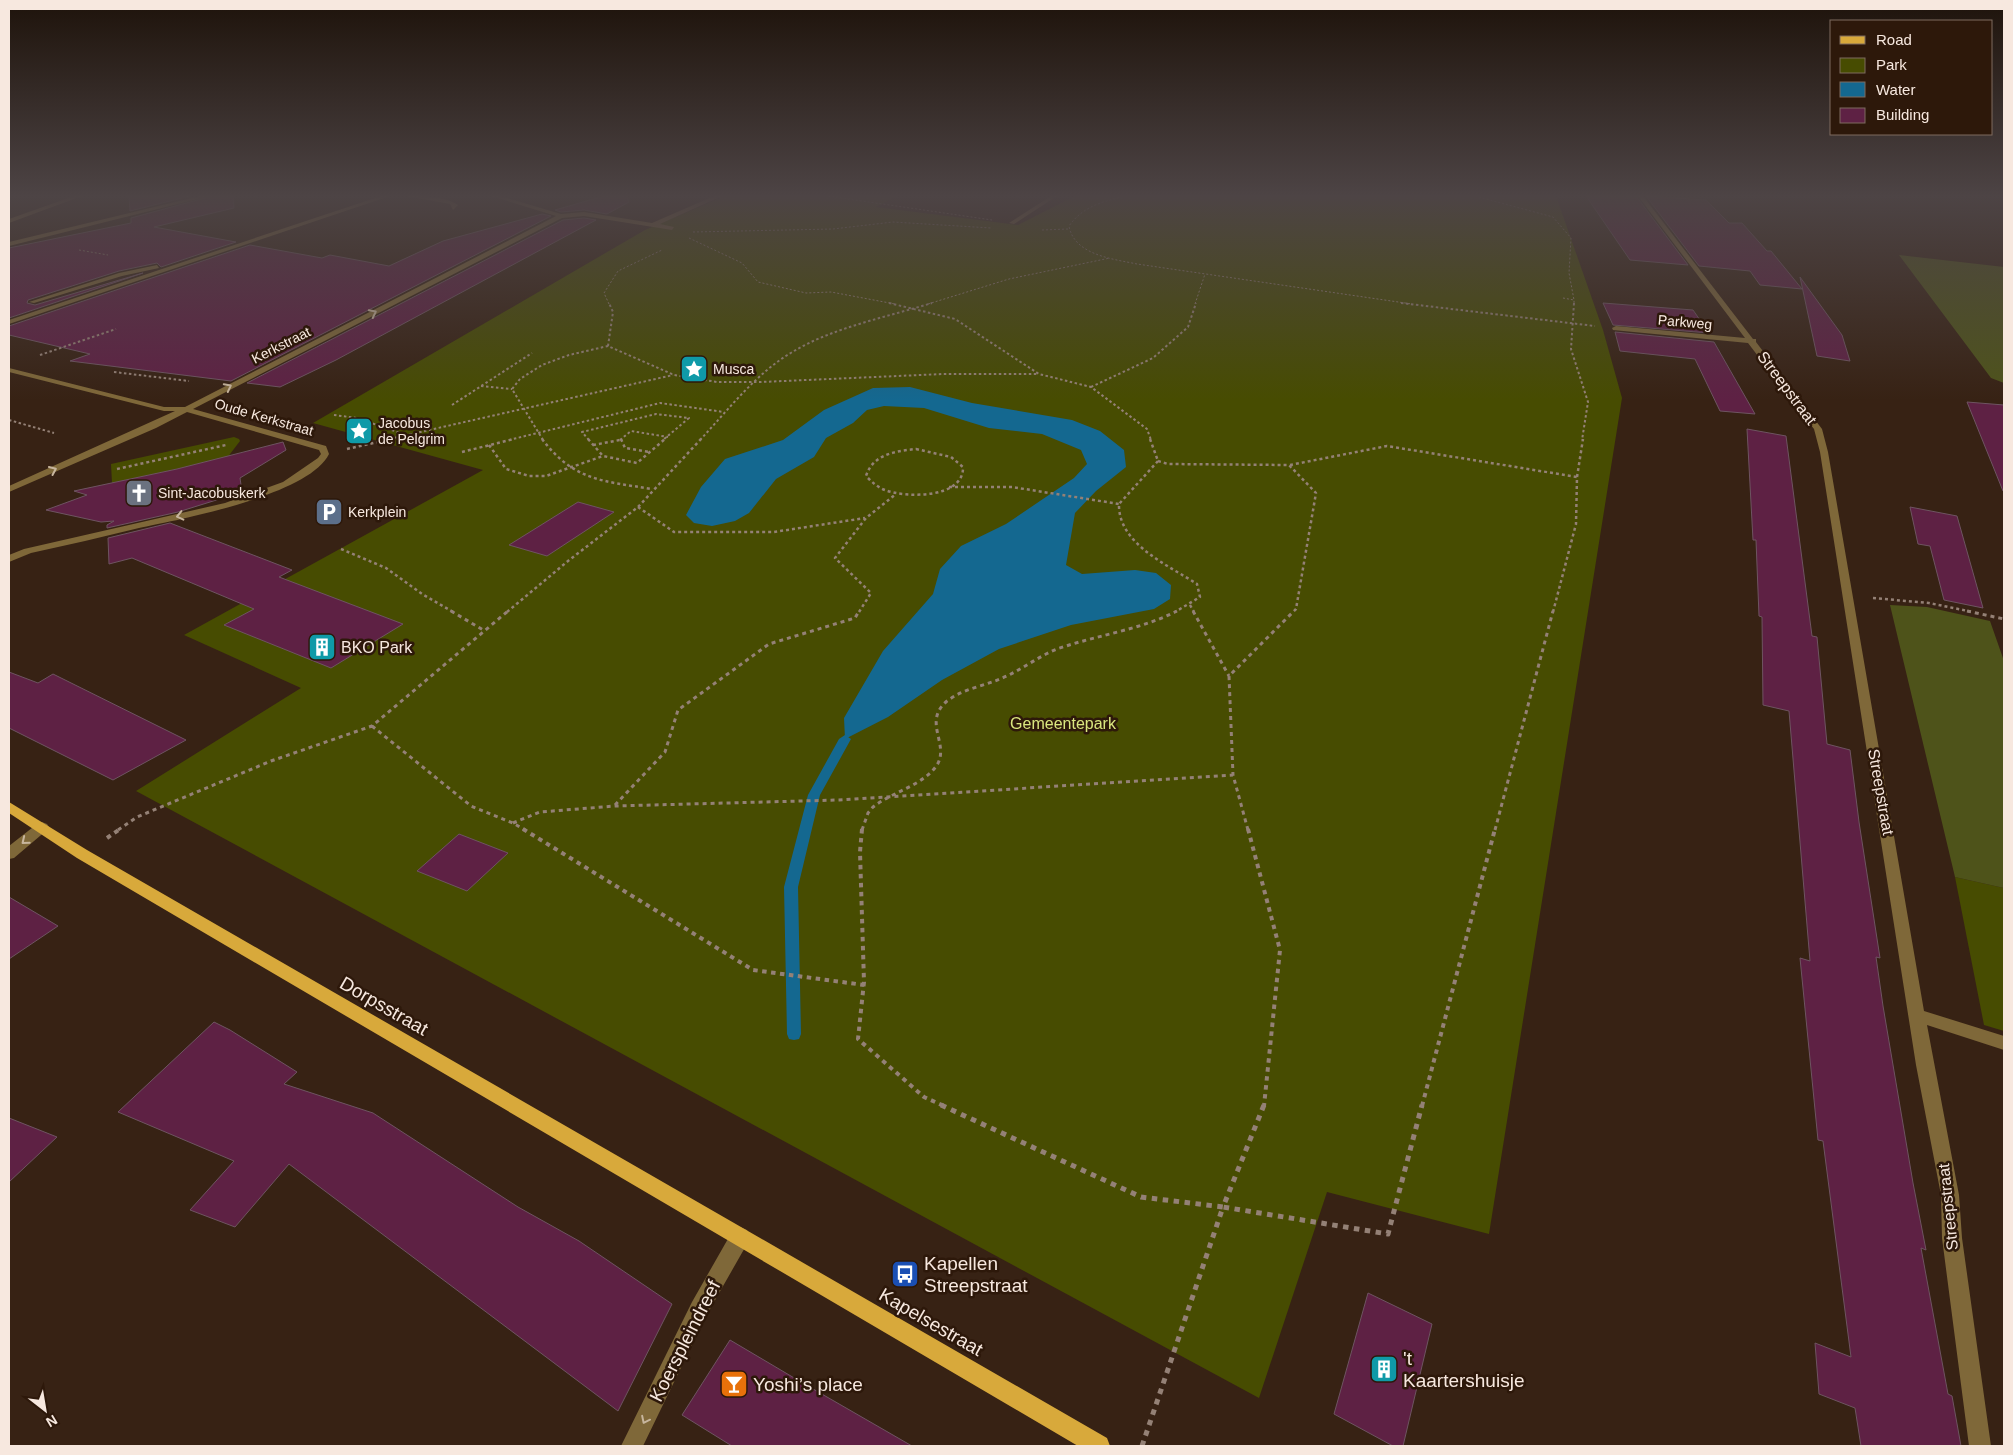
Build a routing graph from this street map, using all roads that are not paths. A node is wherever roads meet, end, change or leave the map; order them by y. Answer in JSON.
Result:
{"nodes":[{"id":1,"x":180,"y":264,"type":"edge"},
{"id":2,"x":468,"y":264,"type":"edge"},
{"id":3,"x":1691,"y":264,"type":"edge"},
{"id":4,"x":177,"y":265,"type":"junction"},
{"id":5,"x":32,"y":302,"type":"dead end"},
{"id":6,"x":9,"y":322,"type":"edge"},
{"id":7,"x":1616,"y":328,"type":"road end"},
{"id":8,"x":1753,"y":341,"type":"junction"},
{"id":9,"x":9,"y":370,"type":"edge"},
{"id":10,"x":185,"y":409,"type":"junction"},
{"id":11,"x":9,"y":489,"type":"edge"},
{"id":12,"x":9,"y":559,"type":"edge"},
{"id":13,"x":9,"y":807,"type":"edge"},
{"id":14,"x":42,"y":827,"type":"junction"},
{"id":15,"x":9,"y":854,"type":"edge"},
{"id":16,"x":1919,"y":1016,"type":"junction"},
{"id":17,"x":2004,"y":1043,"type":"edge"},
{"id":18,"x":740,"y":1237,"type":"junction"},
{"id":19,"x":632,"y":1446,"type":"edge"},
{"id":20,"x":1099,"y":1446,"type":"edge"},
{"id":21,"x":1980,"y":1446,"type":"edge"}],
"edges":[{"from":1,"to":4,"type":"street"},
{"from":10,"to":2,"type":"street","name":"Kerkstraat","one_way":true},
{"from":3,"to":8,"type":"street","name":"Streepstraat"},
{"from":4,"to":5,"type":"street"},
{"from":4,"to":6,"type":"street"},
{"from":7,"to":8,"type":"street","name":"Parkweg"},
{"from":8,"to":16,"type":"street","name":"Streepstraat"},
{"from":9,"to":10,"type":"street"},
{"from":11,"to":10,"type":"street","name":"Kerkstraat","one_way":true},
{"from":10,"to":12,"type":"street","name":"Oude Kerkstraat","one_way":true},
{"from":13,"to":14,"type":"main road","name":"Dorpsstraat"},
{"from":14,"to":15,"type":"street","one_way":true},
{"from":14,"to":18,"type":"main road","name":"Dorpsstraat"},
{"from":16,"to":17,"type":"street"},
{"from":16,"to":21,"type":"street","name":"Streepstraat"},
{"from":18,"to":19,"type":"street","name":"Koerspleindreef","one_way":true},
{"from":18,"to":20,"type":"main road","name":"Kapelsestraat"}]}
